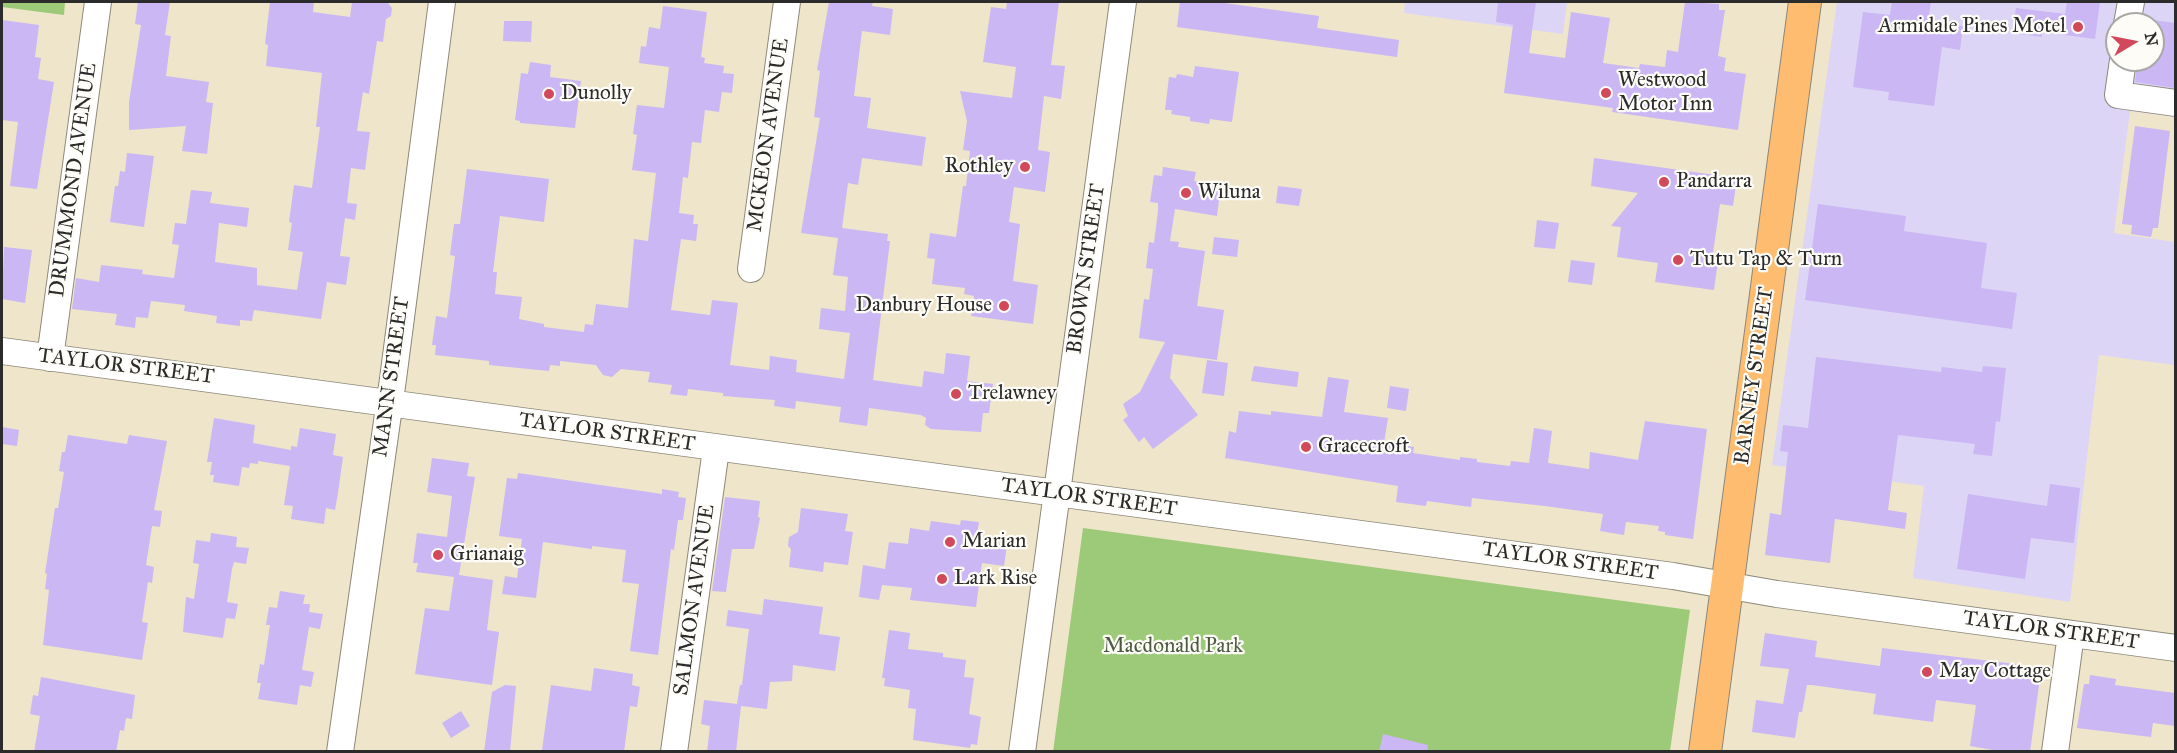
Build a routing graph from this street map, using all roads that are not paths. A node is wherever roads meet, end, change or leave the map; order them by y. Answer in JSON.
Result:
{"nodes":[{"id":1,"x":98,"y":2,"type":"edge"},
{"id":2,"x":442,"y":2,"type":"edge"},
{"id":3,"x":787,"y":2,"type":"edge"},
{"id":4,"x":1123,"y":2,"type":"edge"},
{"id":5,"x":1805,"y":2,"type":"edge"},
{"id":6,"x":2121,"y":72,"type":"edge"},
{"id":7,"x":2175,"y":103,"type":"edge"},
{"id":8,"x":751,"y":269,"type":"dead end"},
{"id":9,"x":2,"y":351,"type":"edge"},
{"id":10,"x":50,"y":358,"type":"junction"},
{"id":11,"x":389,"y":402,"type":"junction"},
{"id":12,"x":716,"y":449,"type":"junction"},
{"id":13,"x":1057,"y":494,"type":"junction"},
{"id":14,"x":1726,"y":585,"type":"junction"},
{"id":15,"x":2071,"y":634,"type":"junction"},
{"id":16,"x":2175,"y":648,"type":"edge"},
{"id":17,"x":340,"y":752,"type":"edge"},
{"id":18,"x":674,"y":752,"type":"edge"},
{"id":19,"x":1022,"y":752,"type":"edge"},
{"id":20,"x":1705,"y":752,"type":"edge"},
{"id":21,"x":2055,"y":752,"type":"edge"}],
"edges":[{"from":1,"to":10,"type":"street","name":"DRUMMOND AVENUE"},
{"from":2,"to":11,"type":"street","name":"MANN STREET"},
{"from":3,"to":8,"type":"street","name":"MCKEON AVENUE"},
{"from":4,"to":13,"type":"street","name":"BROWN STREET"},
{"from":5,"to":14,"type":"main road","name":"BARNEY STREET"},
{"from":6,"to":7,"type":"street"},
{"from":9,"to":10,"type":"street","name":"TAYLOR STREET"},
{"from":10,"to":11,"type":"street","name":"TAYLOR STREET"},
{"from":11,"to":12,"type":"street","name":"TAYLOR STREET"},
{"from":11,"to":17,"type":"street","name":"MANN STREET"},
{"from":12,"to":13,"type":"street","name":"TAYLOR STREET"},
{"from":12,"to":18,"type":"street","name":"SALMON AVENUE"},
{"from":13,"to":14,"type":"street","name":"TAYLOR STREET"},
{"from":13,"to":19,"type":"street","name":"BROWN STREET"},
{"from":14,"to":15,"type":"street","name":"TAYLOR STREET"},
{"from":14,"to":20,"type":"main road","name":"BARNEY STREET"},
{"from":15,"to":16,"type":"street","name":"TAYLOR STREET"},
{"from":15,"to":21,"type":"street"}]}
